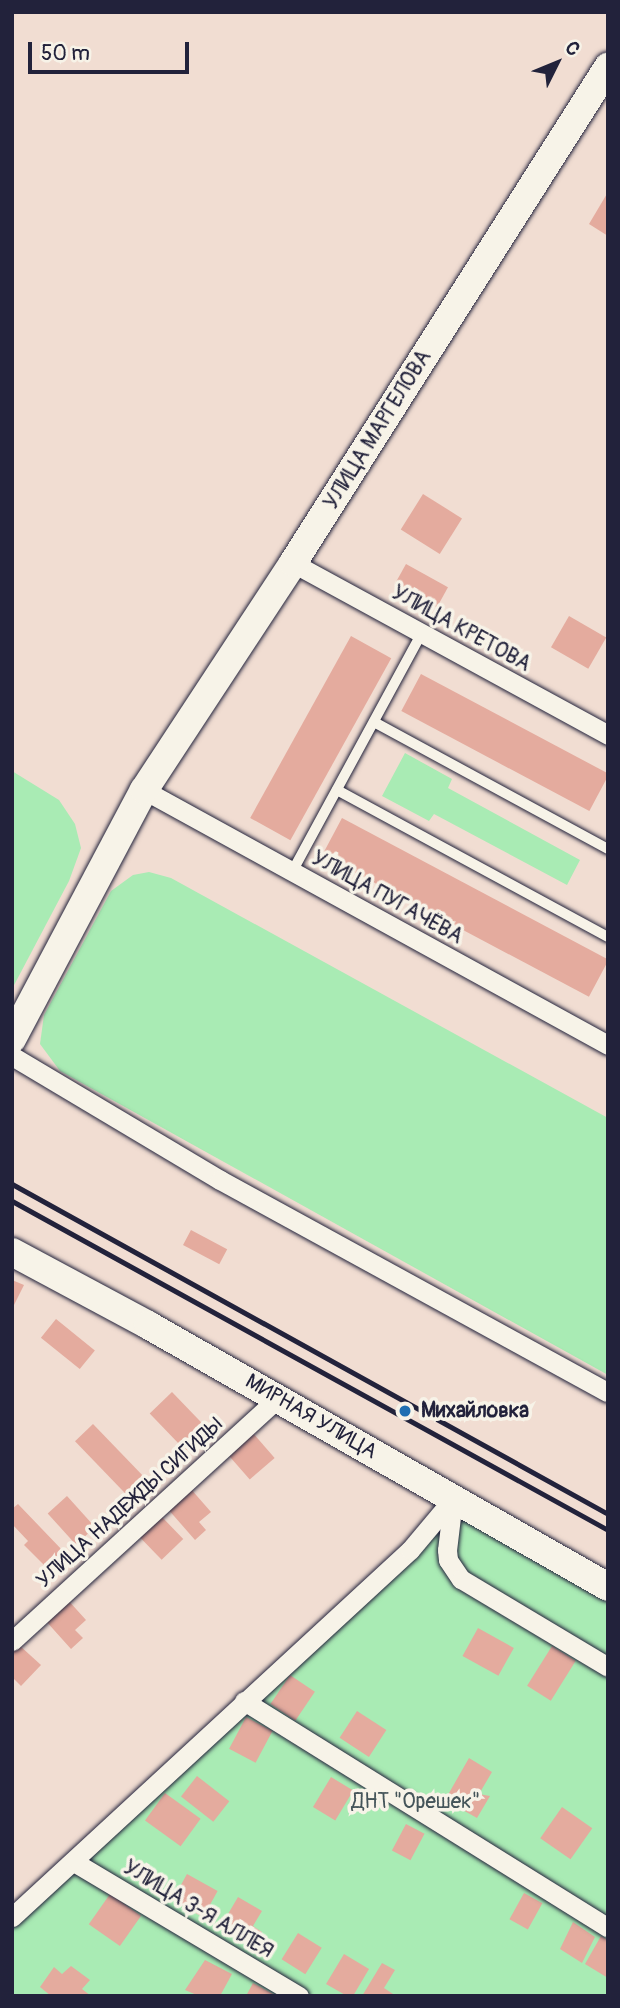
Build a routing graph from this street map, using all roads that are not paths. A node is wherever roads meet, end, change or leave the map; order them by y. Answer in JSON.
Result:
{"nodes":[{"id":1,"x":608,"y":67,"type":"edge"},
{"id":2,"x":293,"y":563,"type":"junction"},
{"id":3,"x":421,"y":634,"type":"junction"},
{"id":4,"x":374,"y":722,"type":"junction"},
{"id":5,"x":608,"y":735,"type":"edge"},
{"id":6,"x":144,"y":790,"type":"junction"},
{"id":7,"x":337,"y":790,"type":"junction"},
{"id":8,"x":608,"y":849,"type":"edge"},
{"id":9,"x":292,"y":872,"type":"junction"},
{"id":10,"x":608,"y":937,"type":"edge"},
{"id":11,"x":12,"y":1039,"type":"edge"},
{"id":12,"x":608,"y":1045,"type":"edge"},
{"id":13,"x":12,"y":1056,"type":"edge"},
{"id":14,"x":12,"y":1252,"type":"edge"},
{"id":15,"x":608,"y":1392,"type":"edge"},
{"id":16,"x":278,"y":1398,"type":"junction"},
{"id":17,"x":453,"y":1499,"type":"junction"},
{"id":18,"x":608,"y":1587,"type":"edge"},
{"id":19,"x":12,"y":1641,"type":"edge"},
{"id":20,"x":608,"y":1667,"type":"edge"},
{"id":21,"x":244,"y":1701,"type":"junction"},
{"id":22,"x":74,"y":1862,"type":"junction"},
{"id":23,"x":12,"y":1917,"type":"edge"},
{"id":24,"x":608,"y":1928,"type":"edge"},
{"id":25,"x":299,"y":1996,"type":"edge"}],
"edges":[{"from":1,"to":2,"type":"street","name":"УЛИЦА МАРГЕЛОВА"},
{"from":2,"to":3,"type":"street","name":"УЛИЦА КРЕТОВА"},
{"from":2,"to":6,"type":"street","name":"УЛИЦА МАРГЕЛОВА"},
{"from":3,"to":4,"type":"lane"},
{"from":3,"to":5,"type":"street","name":"УЛИЦА КРЕТОВА"},
{"from":4,"to":7,"type":"lane"},
{"from":4,"to":8,"type":"lane"},
{"from":6,"to":9,"type":"street","name":"УЛИЦА ПУГАЧЁВА"},
{"from":6,"to":11,"type":"street","name":"УЛИЦА МАРГЕЛОВА"},
{"from":7,"to":9,"type":"lane"},
{"from":7,"to":10,"type":"lane"},
{"from":9,"to":12,"type":"street","name":"УЛИЦА ПУГАЧЁВА"},
{"from":13,"to":15,"type":"street"},
{"from":14,"to":16,"type":"street","name":"МИРНАЯ УЛИЦА"},
{"from":16,"to":17,"type":"street","name":"МИРНАЯ УЛИЦА"},
{"from":16,"to":19,"type":"street","name":"УЛИЦА НАДЕЖДЫ СИГИДЫ"},
{"from":17,"to":18,"type":"street","name":"МИРНАЯ УЛИЦА"},
{"from":17,"to":20,"type":"street"},
{"from":17,"to":21,"type":"street"},
{"from":21,"to":22,"type":"street"},
{"from":21,"to":24,"type":"street"},
{"from":22,"to":23,"type":"street"},
{"from":22,"to":25,"type":"street","name":"УЛИЦА 3-Я АЛЛЕЯ"}]}
